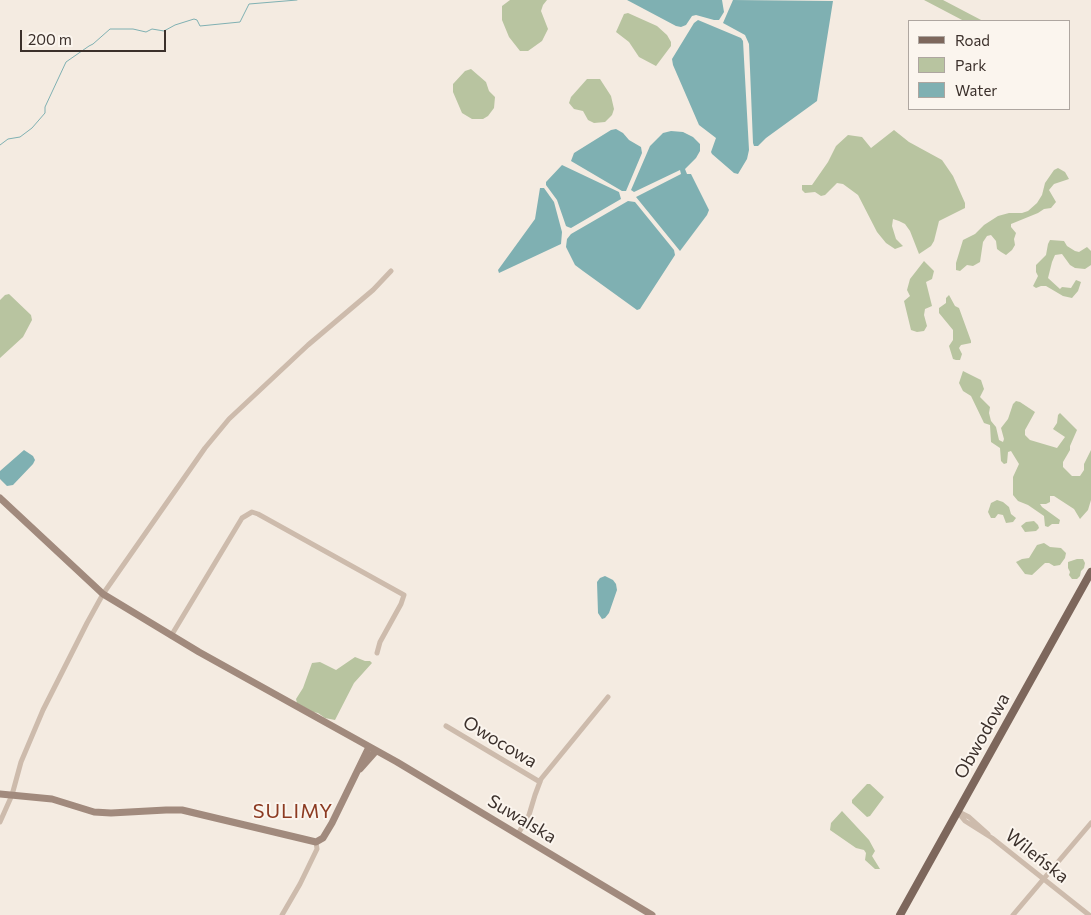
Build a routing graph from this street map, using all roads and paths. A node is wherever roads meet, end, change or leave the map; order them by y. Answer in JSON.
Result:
{"nodes":[{"id":1,"x":391,"y":272,"type":"dead end"},
{"id":2,"x":0,"y":498,"type":"edge"},
{"id":3,"x":1091,"y":572,"type":"edge"},
{"id":4,"x":104,"y":594,"type":"junction"},
{"id":5,"x":171,"y":636,"type":"junction"},
{"id":6,"x":377,"y":653,"type":"dead end"},
{"id":7,"x":608,"y":697,"type":"dead end"},
{"id":8,"x":446,"y":726,"type":"dead end"},
{"id":9,"x":369,"y":747,"type":"junction"},
{"id":10,"x":376,"y":751,"type":"junction"},
{"id":11,"x":360,"y":769,"type":"junction"},
{"id":12,"x":540,"y":782,"type":"junction"},
{"id":13,"x":0,"y":794,"type":"edge"},
{"id":14,"x":12,"y":795,"type":"junction"},
{"id":15,"x":957,"y":812,"type":"junction"},
{"id":16,"x":0,"y":822,"type":"edge"},
{"id":17,"x":1091,"y":823,"type":"edge"},
{"id":18,"x":518,"y":834,"type":"junction"},
{"id":19,"x":316,"y":842,"type":"junction"},
{"id":20,"x":1044,"y":879,"type":"junction"},
{"id":21,"x":282,"y":915,"type":"edge"},
{"id":22,"x":652,"y":915,"type":"edge"},
{"id":23,"x":900,"y":915,"type":"edge"},
{"id":24,"x":1013,"y":915,"type":"edge"},
{"id":25,"x":1089,"y":915,"type":"edge"}],
"edges":[{"from":1,"to":4,"type":"street"},
{"from":2,"to":4,"type":"street","name":"Suwalska"},
{"from":3,"to":15,"type":"main road","name":"Obwodowa"},
{"from":4,"to":5,"type":"street","name":"Suwalska"},
{"from":4,"to":14,"type":"street"},
{"from":5,"to":6,"type":"street"},
{"from":5,"to":9,"type":"street","name":"Suwalska"},
{"from":7,"to":12,"type":"street"},
{"from":8,"to":12,"type":"street","name":"Owocowa"},
{"from":9,"to":10,"type":"street","name":"Suwalska"},
{"from":9,"to":11,"type":"street"},
{"from":10,"to":11,"type":"street"},
{"from":10,"to":18,"type":"street","name":"Suwalska"},
{"from":11,"to":19,"type":"street"},
{"from":12,"to":18,"type":"street"},
{"from":13,"to":14,"type":"street"},
{"from":14,"to":16,"type":"street"},
{"from":14,"to":19,"type":"street"},
{"from":15,"to":20,"type":"street","name":"Wileńska"},
{"from":15,"to":23,"type":"main road","name":"Obwodowa"},
{"from":17,"to":20,"type":"street"},
{"from":18,"to":22,"type":"street","name":"Suwalska"},
{"from":19,"to":21,"type":"street"},
{"from":20,"to":24,"type":"street"},
{"from":20,"to":25,"type":"street","name":"Wileńska"}]}
